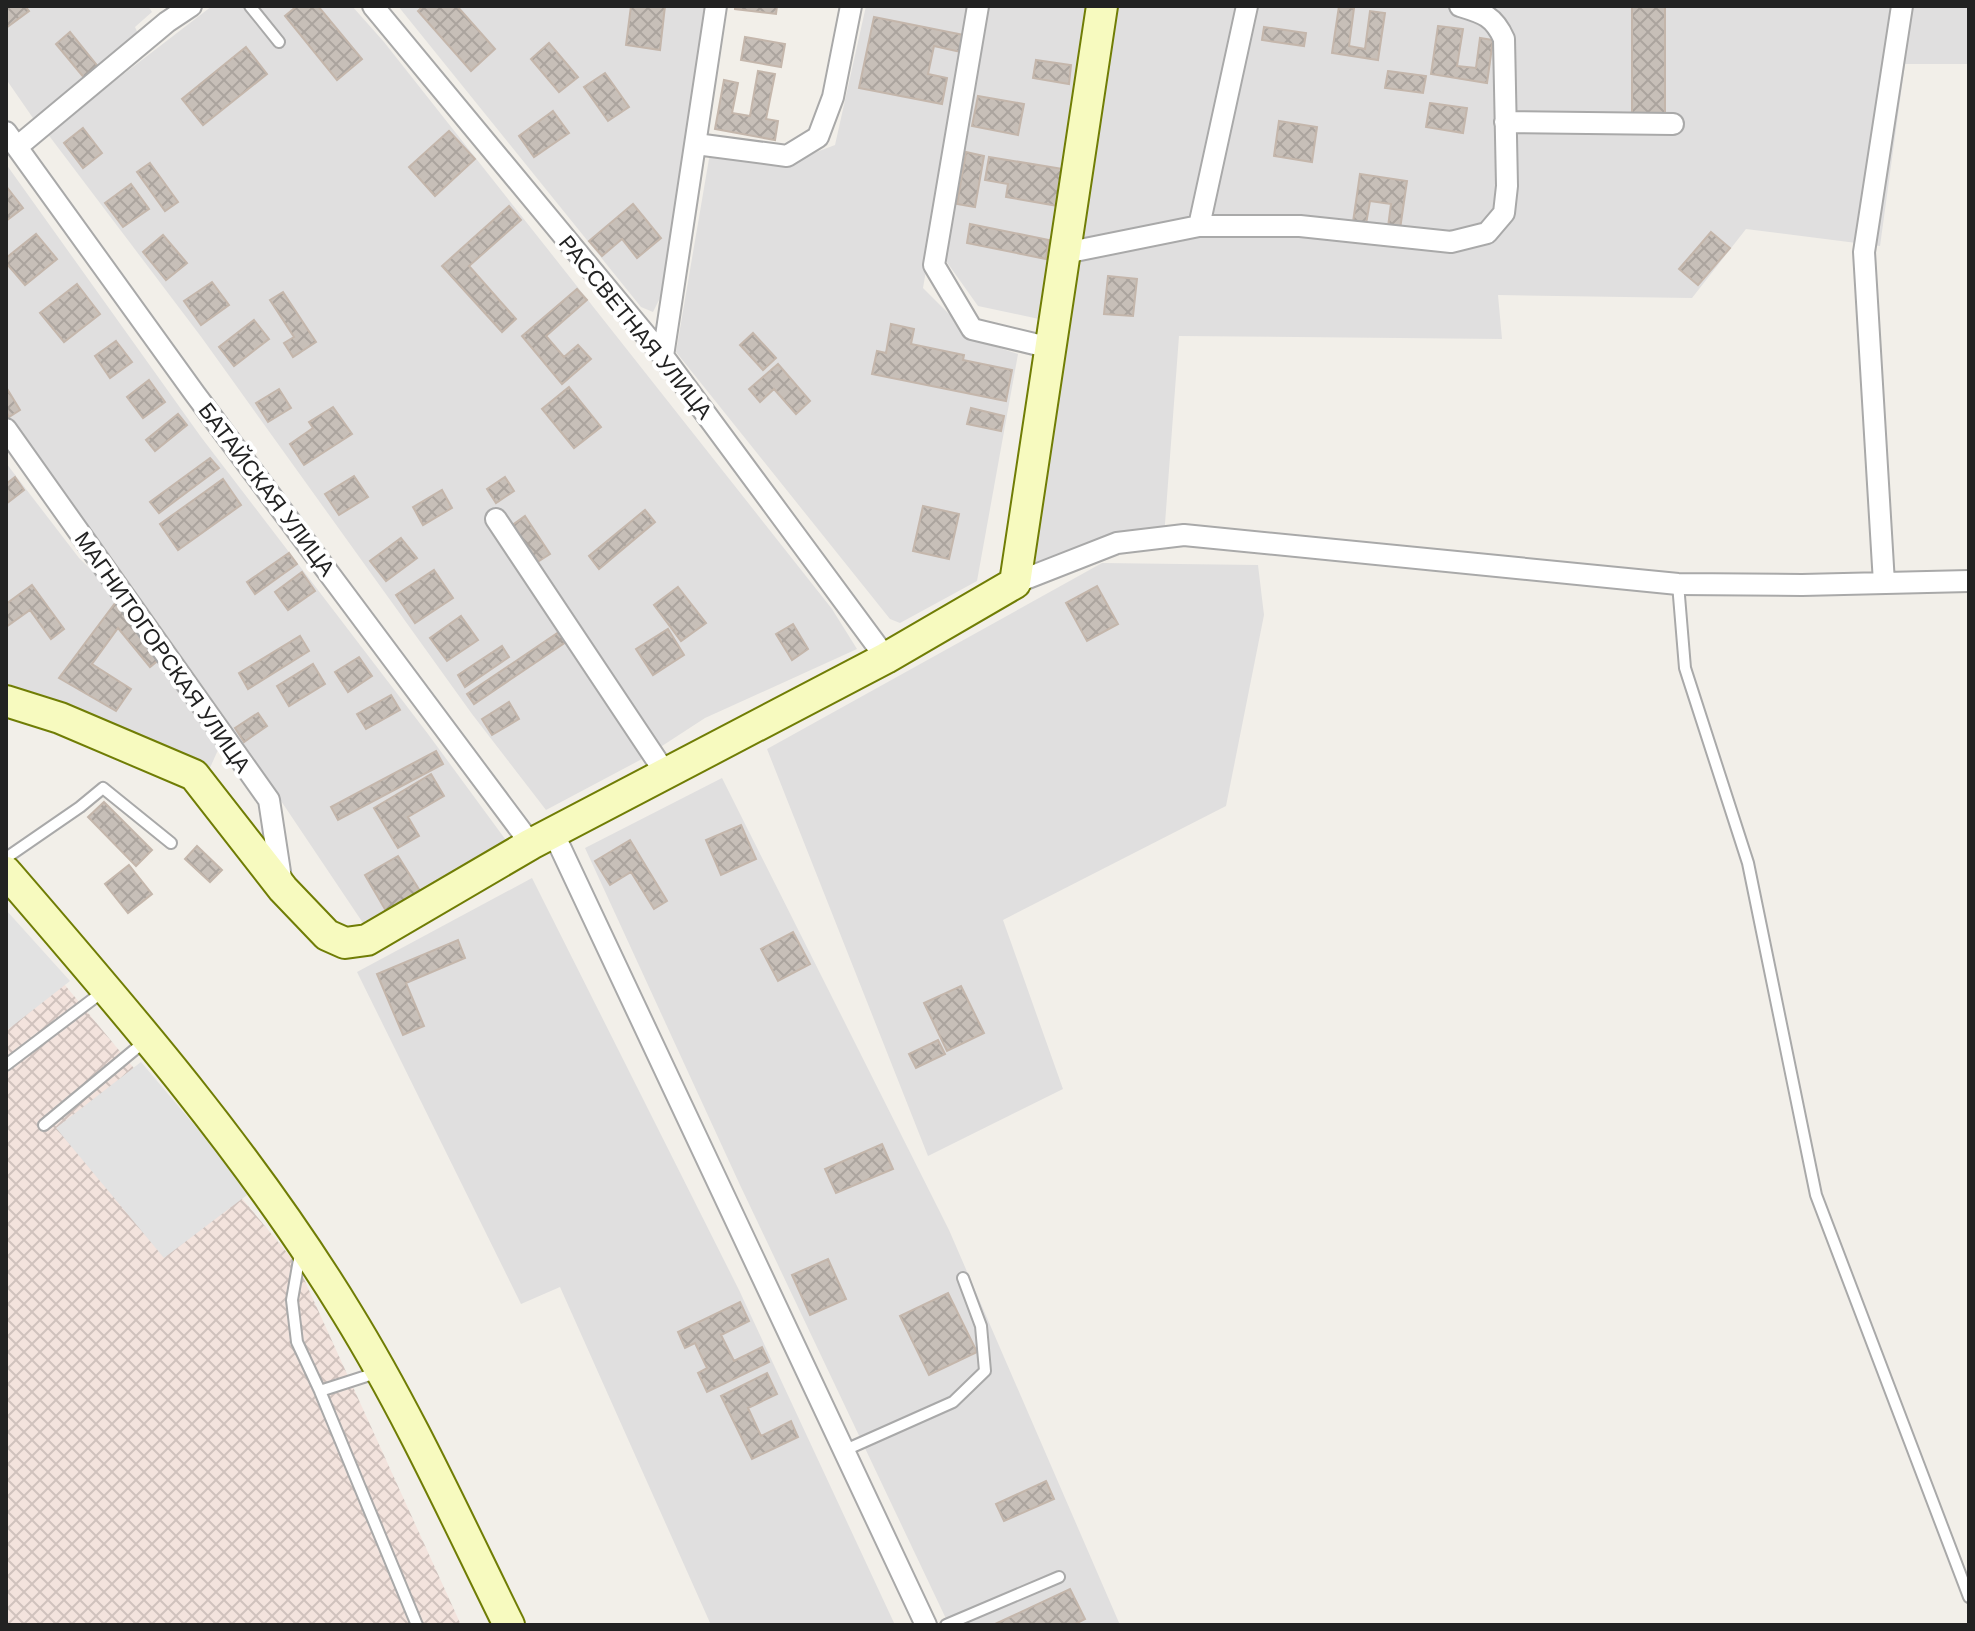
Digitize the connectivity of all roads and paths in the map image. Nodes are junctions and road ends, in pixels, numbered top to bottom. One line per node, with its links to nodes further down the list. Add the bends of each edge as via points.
1 (191, 6): 11 (street)
2 (250, 6): 12 (lane)
3 (373, 6): 20 (street, РАССВЕТНАЯ УЛИЦА)
4 (716, 6): 16 (street)
5 (851, 6): 16 (street, via 833,97 818,137 787,156)
6 (978, 6): 19 (street, via 934,265 972,329)
7 (1102, 6): 18 (street)
8 (1247, 6): 17 (street)
9 (1460, 6): 13 (street, via 1498,24 1504,39)
10 (1902, 6): 25 (street, via 1864,252)
11 (162, 14): 15 (street)
12 (279, 42)
13 (1505, 122): 14 (street); 17 (street, via 1504,213 1487,233 1451,242 1300,226)
14 (1673, 124)
15 (11, 139): 30 (street, БАТАЙСКАЯ УЛИЦА, via 195,394)
16 (696, 144): 20 (street)
17 (1199, 226): 18 (street)
18 (1065, 253): 19 (street)
19 (1051, 348): 24 (street)
20 (663, 356): 27 (street, РАССВЕТНАЯ УЛИЦА)
21 (6, 429): 34 (street, МАГНИТОГОРСКАЯ УЛИЦА, via 269,800)
22 (496, 519): 29 (street)
23 (1969, 581): 25 (street)
24 (1015, 583): 26 (street, via 1117,543 1184,535); 27 (street)
25 (1884, 583): 26 (street)
26 (1678, 584): 45 (lane, via 1685,668 1748,863 1816,1195)
27 (886, 658): 29 (street)
28 (6, 701): 34 (street, via 194,775)
29 (666, 774): 30 (street)
30 (542, 838): 34 (street, via 367,940 345,943 327,935); 43 (street, БАТАЙСКАЯ УЛИЦА)
31 (171, 843): 32 (lane, via 103,788)
32 (6, 858)
33 (6, 872): 35 (street)
34 (283, 889)
35 (107, 989): 36 (street); 37 (lane)
36 (148, 1039): 38 (lane); 39 (street)
37 (6, 1065)
38 (44, 1125)
39 (302, 1244): 41 (street); 42 (lane, via 292,1300 295,1328)
40 (963, 1278): 43 (lane, via 981,1326 985,1371 953,1402)
41 (381, 1371): 42 (lane); 47 (street)
42 (320, 1391): 46 (lane)
43 (843, 1451): 48 (street, БАТАЙСКАЯ УЛИЦА)
44 (1059, 1577): 49 (lane)
45 (1969, 1597)
46 (417, 1625)
47 (509, 1625)
48 (926, 1625)
49 (946, 1625)

